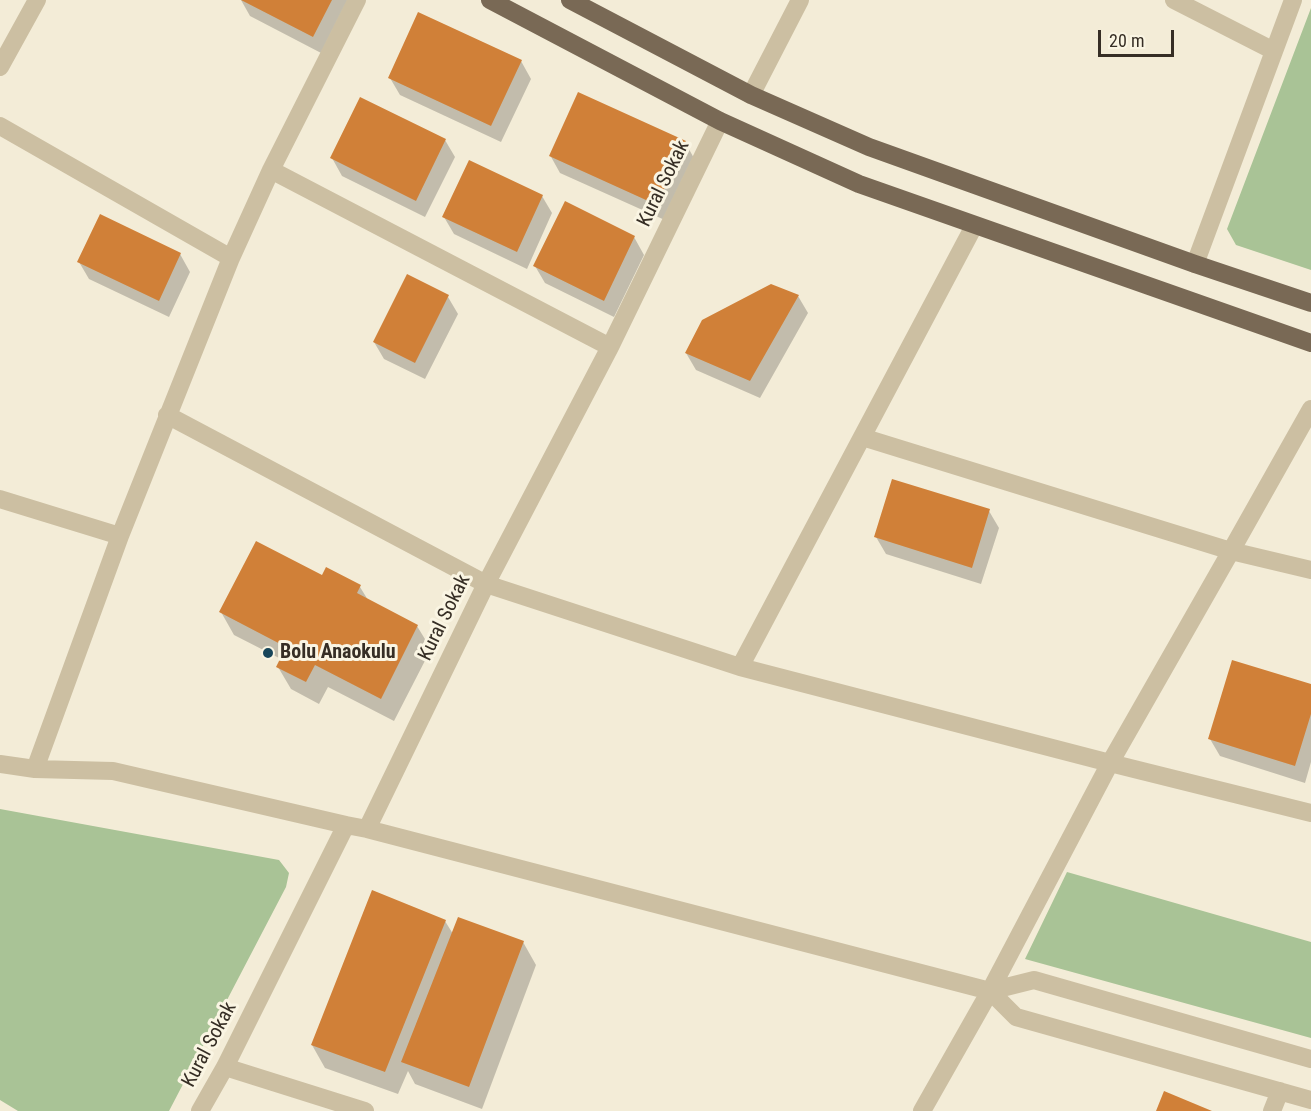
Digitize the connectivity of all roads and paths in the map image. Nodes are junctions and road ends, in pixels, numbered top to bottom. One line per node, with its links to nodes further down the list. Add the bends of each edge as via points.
1 (37, 0): 9 (street)
2 (357, 0): 13 (street)
3 (490, 0): 11 (main road)
4 (570, 0): 10 (main road)
5 (800, 0): 10 (street)
6 (1174, 0): 8 (street)
7 (1293, 0): 8 (street)
8 (1274, 51): 16 (street)
9 (0, 67)
10 (751, 95): 16 (main road, via 870,147)
11 (720, 121): 14 (main road, via 859,183); 19 (street, Kural Sokak)
12 (0, 126): 15 (street)
13 (271, 170): 15 (street); 19 (street)
14 (974, 226): 18 (main road); 22 (street)
15 (231, 258): 21 (street)
16 (1195, 264): 17 (main road)
17 (1311, 303)
18 (1311, 343)
19 (610, 347): 27 (street, Kural Sokak)
20 (1311, 409): 25 (street)
21 (167, 415): 24 (street); 27 (street)
22 (862, 437): 25 (street); 28 (street)
23 (0, 499): 24 (street)
24 (120, 536): 31 (street)
25 (1231, 551): 26 (street); 29 (street)
26 (1311, 570)
27 (486, 584): 28 (street); 34 (street, Kural Sokak)
28 (740, 667): 29 (street)
29 (1110, 763): 32 (street); 35 (street)
30 (0, 764): 31 (street)
31 (35, 770): 33 (street, via 113,771)
32 (1311, 813)
33 (346, 825): 34 (street); 37 (street, Kural Sokak)
34 (367, 829): 35 (street)
35 (990, 991): 36 (street, via 1034,980); 38 (street, via 1016,1017); 42 (street)
36 (1311, 1059)
37 (225, 1067): 40 (street, Kural Sokak); 41 (street)
38 (1280, 1091): 39 (street); 43 (street)
39 (1311, 1100)
40 (200, 1111)
41 (365, 1111)
42 (922, 1111)
43 (1272, 1111)

